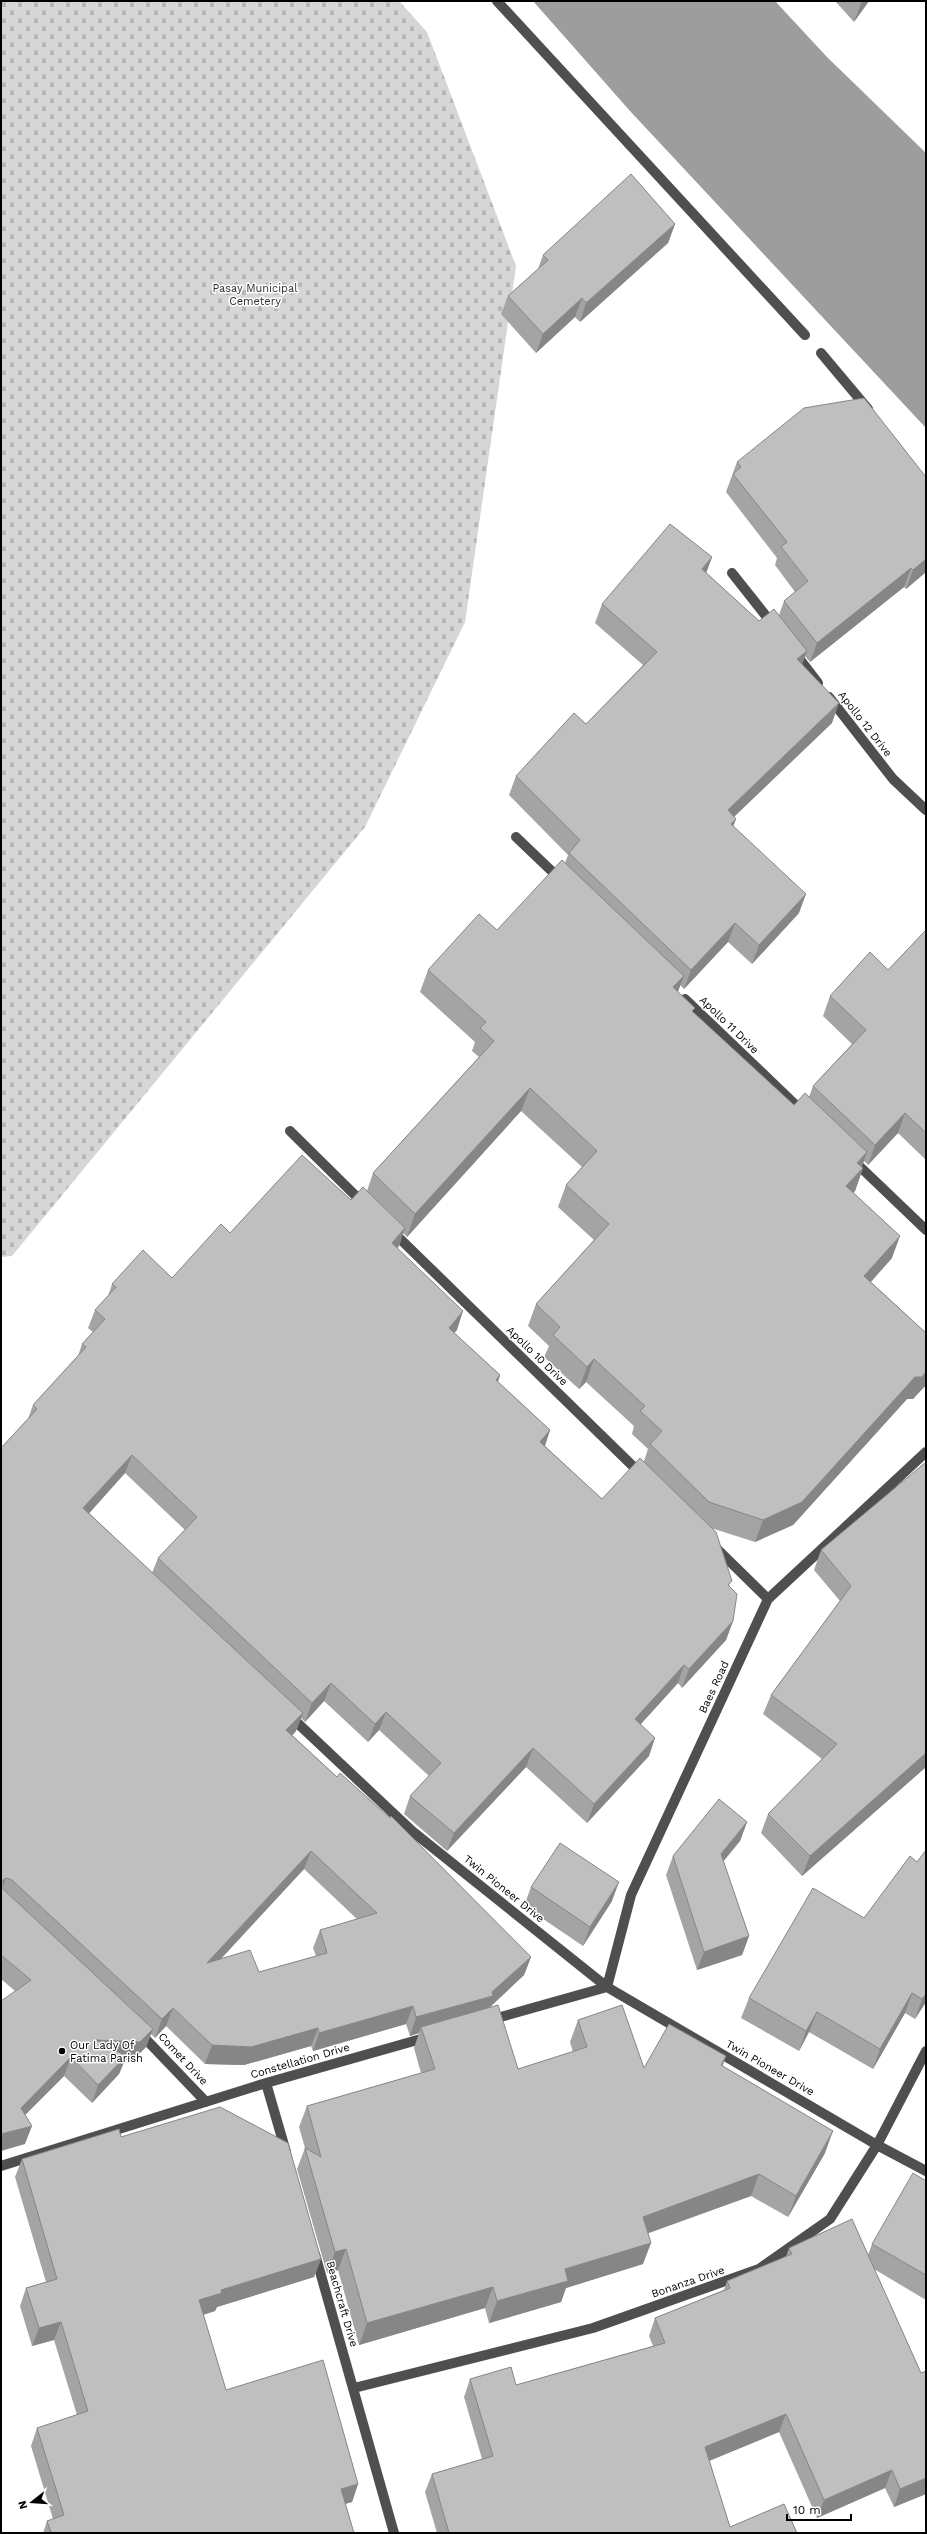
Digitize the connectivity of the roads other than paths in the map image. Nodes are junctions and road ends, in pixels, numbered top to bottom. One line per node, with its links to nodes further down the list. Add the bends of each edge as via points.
1 (497, 1): 2 (street)
2 (805, 335)
3 (821, 353): 4 (street)
4 (876, 418)
5 (732, 573): 6 (street)
6 (781, 635)
7 (790, 648): 8 (street, Apollo 12 Drive, via 893,779)
8 (926, 810)
9 (516, 837): 10 (street)
10 (567, 886)
11 (675, 990): 12 (street, Apollo 11 Drive)
12 (812, 1121)
13 (290, 1131): 15 (street)
14 (846, 1154): 17 (street)
15 (370, 1209)
16 (387, 1226): 19 (street, Apollo 10 Drive)
17 (926, 1230)
18 (926, 1452): 21 (street, Baes Road)
19 (648, 1482)
20 (705, 1537): 21 (street)
21 (768, 1599): 23 (street, Baes Road, via 631,1895)
22 (279, 1706): 23 (street, Twin Pioneer Drive, via 412,1830)
23 (607, 1987): 24 (street); 30 (street, Twin Pioneer Drive)
24 (478, 2023)
25 (132, 2025): 29 (street, Comet Drive)
26 (440, 2034): 28 (street, Constellation Drive)
27 (926, 2051): 30 (street, Bonanza Drive)
28 (266, 2083): 29 (street, Constellation Drive); 31 (street)
29 (206, 2102): 32 (street, Constellation Drive)
30 (877, 2145): 33 (street, Twin Pioneer Drive); 35 (street, Bonanza Drive, via 830,2218 759,2270 593,2328)
31 (288, 2159)
32 (1, 2166)
33 (926, 2171)
34 (312, 2243): 35 (street, Beachcraft Drive)
35 (354, 2388): 36 (street, Beachcraft Drive)
36 (394, 2533)

